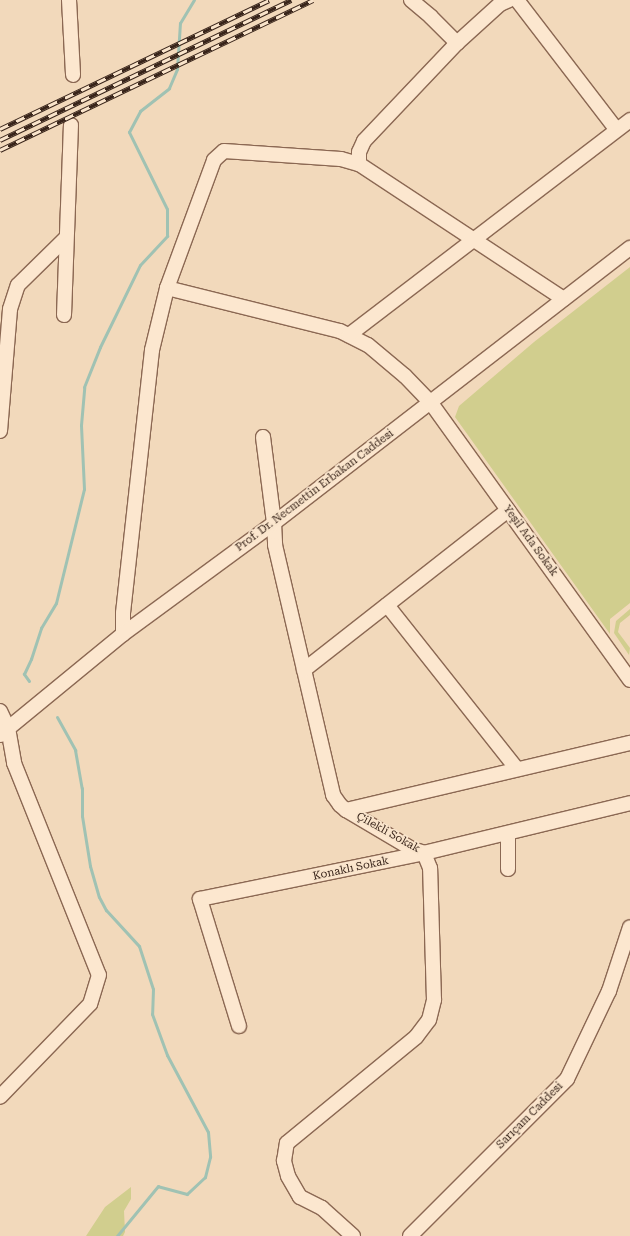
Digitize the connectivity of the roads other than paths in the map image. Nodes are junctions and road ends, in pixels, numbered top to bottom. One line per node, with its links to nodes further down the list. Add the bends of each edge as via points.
1 (69, 0): 6 (street)
2 (411, 0): 5 (street)
3 (509, 0): 5 (street, via 500,4)
4 (517, 0): 9 (street)
5 (457, 43): 10 (street, via 364,141 359,152)
6 (73, 75)
7 (630, 120): 9 (street)
8 (71, 124): 11 (street)
9 (616, 129): 12 (street)
10 (359, 164): 12 (street); 14 (street, via 341,159 224,151 214,160)
11 (65, 239): 16 (street); 19 (street, via 18,285 10,309)
12 (472, 239): 15 (street); 17 (street)
13 (630, 248): 15 (street, Prof. Dr. Necmettin Erbakan Caddesi)
14 (167, 288): 17 (street, Yeşil Ada Sokak); 24 (street, via 152,350 123,613)
15 (564, 300): 18 (street, Prof. Dr. Necmettin Erbakan Caddesi)
16 (64, 315)
17 (349, 335): 18 (street, Yeşil Ada Sokak, via 368,344)
18 (431, 403): 21 (street, Yeşil Ada Sokak); 22 (street, Prof. Dr. Necmettin Erbakan Caddesi)
19 (0, 431)
20 (263, 437): 22 (street, Çilekli Sokak)
21 (508, 510): 23 (street); 26 (street, Yeşil Ada Sokak)
22 (274, 523): 24 (street, Prof. Dr. Necmettin Erbakan Caddesi); 25 (street, Çilekli Sokak, via 275,545)
23 (386, 605): 25 (street); 30 (street)
24 (123, 634): 28 (street, Prof. Dr. Necmettin Erbakan Caddesi)
25 (304, 670): 32 (street, Çilekli Sokak, via 333,795)
26 (630, 680)
27 (0, 711): 28 (street)
28 (4, 732): 38 (street, via 99,975 90,1004)
29 (630, 743): 30 (street)
30 (517, 770): 32 (street)
31 (630, 803): 33 (street, Konaklı Sokak)
32 (346, 810): 34 (street, Çilekli Sokak, via 412,849)
33 (508, 834): 34 (street, Konaklı Sokak); 35 (street)
34 (424, 853): 37 (street, Konaklı Sokak, via 200,899); 39 (street, Çilekli Sokak, via 430,868 434,992 429,1020 416,1037 287,1143 284,1160 288,1176 300,1196 322,1208)
35 (508, 869)
36 (630, 927): 40 (street, Sarıçam Caddesi, via 608,991 567,1079)
37 (238, 1026)
38 (0, 1097)
39 (353, 1236)
40 (410, 1236)

